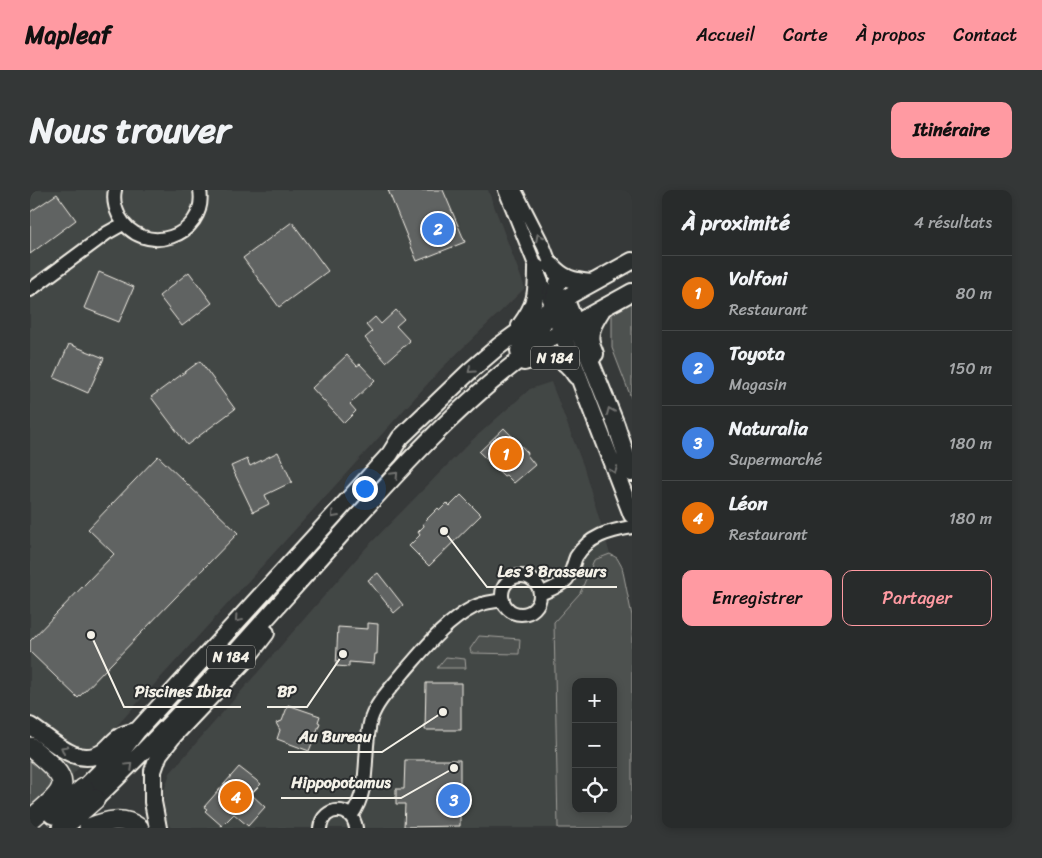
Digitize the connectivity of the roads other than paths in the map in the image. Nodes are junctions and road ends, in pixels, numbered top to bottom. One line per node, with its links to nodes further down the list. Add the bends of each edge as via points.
1 (114, 190): 5 (street, via 116,211)
2 (200, 190): 5 (street, via 199,208 193,221 183,232 171,238 145,238)
3 (505, 190): 7 (street)
4 (515, 190): 7 (street, one-way to 4)
5 (123, 224): 11 (street)
6 (632, 261): 10 (main road, N 184)
7 (544, 266): 9 (street); 10 (main road, via 567,279); 14 (street); 15 (main road, via 533,305)
8 (632, 270): 14 (main road)
9 (558, 282): 14 (main road)
10 (591, 283): 14 (main road, N 184)
11 (30, 290)
12 (632, 292): 13 (main road, N 184)
13 (603, 308): 14 (main road, N 184); 17 (main road, via 591,333 596,360)
14 (565, 314): 15 (main road, N 184); 16 (main road, N 184); 16 (main road, N 184, via 538,331 514,356); 17 (main road); 18 (main road)
15 (509, 339): 26 (main road, N 184, one-way to 26, via 471,370 400,438 390,454)
16 (510, 366): 18 (main road, N 184, via 541,357 557,358 567,364); 22 (main road, N 184, one-way to 16, via 430,439)
17 (594, 372): 19 (main road, one-way to 17)
18 (585, 391): 20 (main road, one-way to 20)
19 (632, 473)
20 (632, 515)
21 (632, 526): 23 (street, via 605,533 587,543 575,560 569,577)
22 (336, 541): 28 (main road, N 184, one-way to 22, via 135,761); 35 (main road, via 334,556 159,754 153,772 153,802)
23 (540, 594): 24 (street, via 533,610 522,613 510,610); 24 (street, via 536,582 518,576 507,582)
24 (504, 600): 29 (street, via 473,607 447,626 380,702 371,720 363,793)
25 (30, 726): 26 (main road, one-way to 25, via 121,736 103,752 87,757 76,756)
26 (138, 730): 28 (main road, N 184)
27 (30, 747): 30 (highway, via 59,773 62,783 58,795)
28 (89, 793): 31 (highway, N 184); 32 (highway, N 184)
29 (351, 816): 36 (street, via 341,810 330,812 321,821); 37 (street)
30 (30, 820)
31 (36, 828)
32 (62, 828)
33 (89, 828): 34 (highway, via 116,820)
34 (139, 828)
35 (158, 828)
36 (320, 828)
37 (356, 828)

